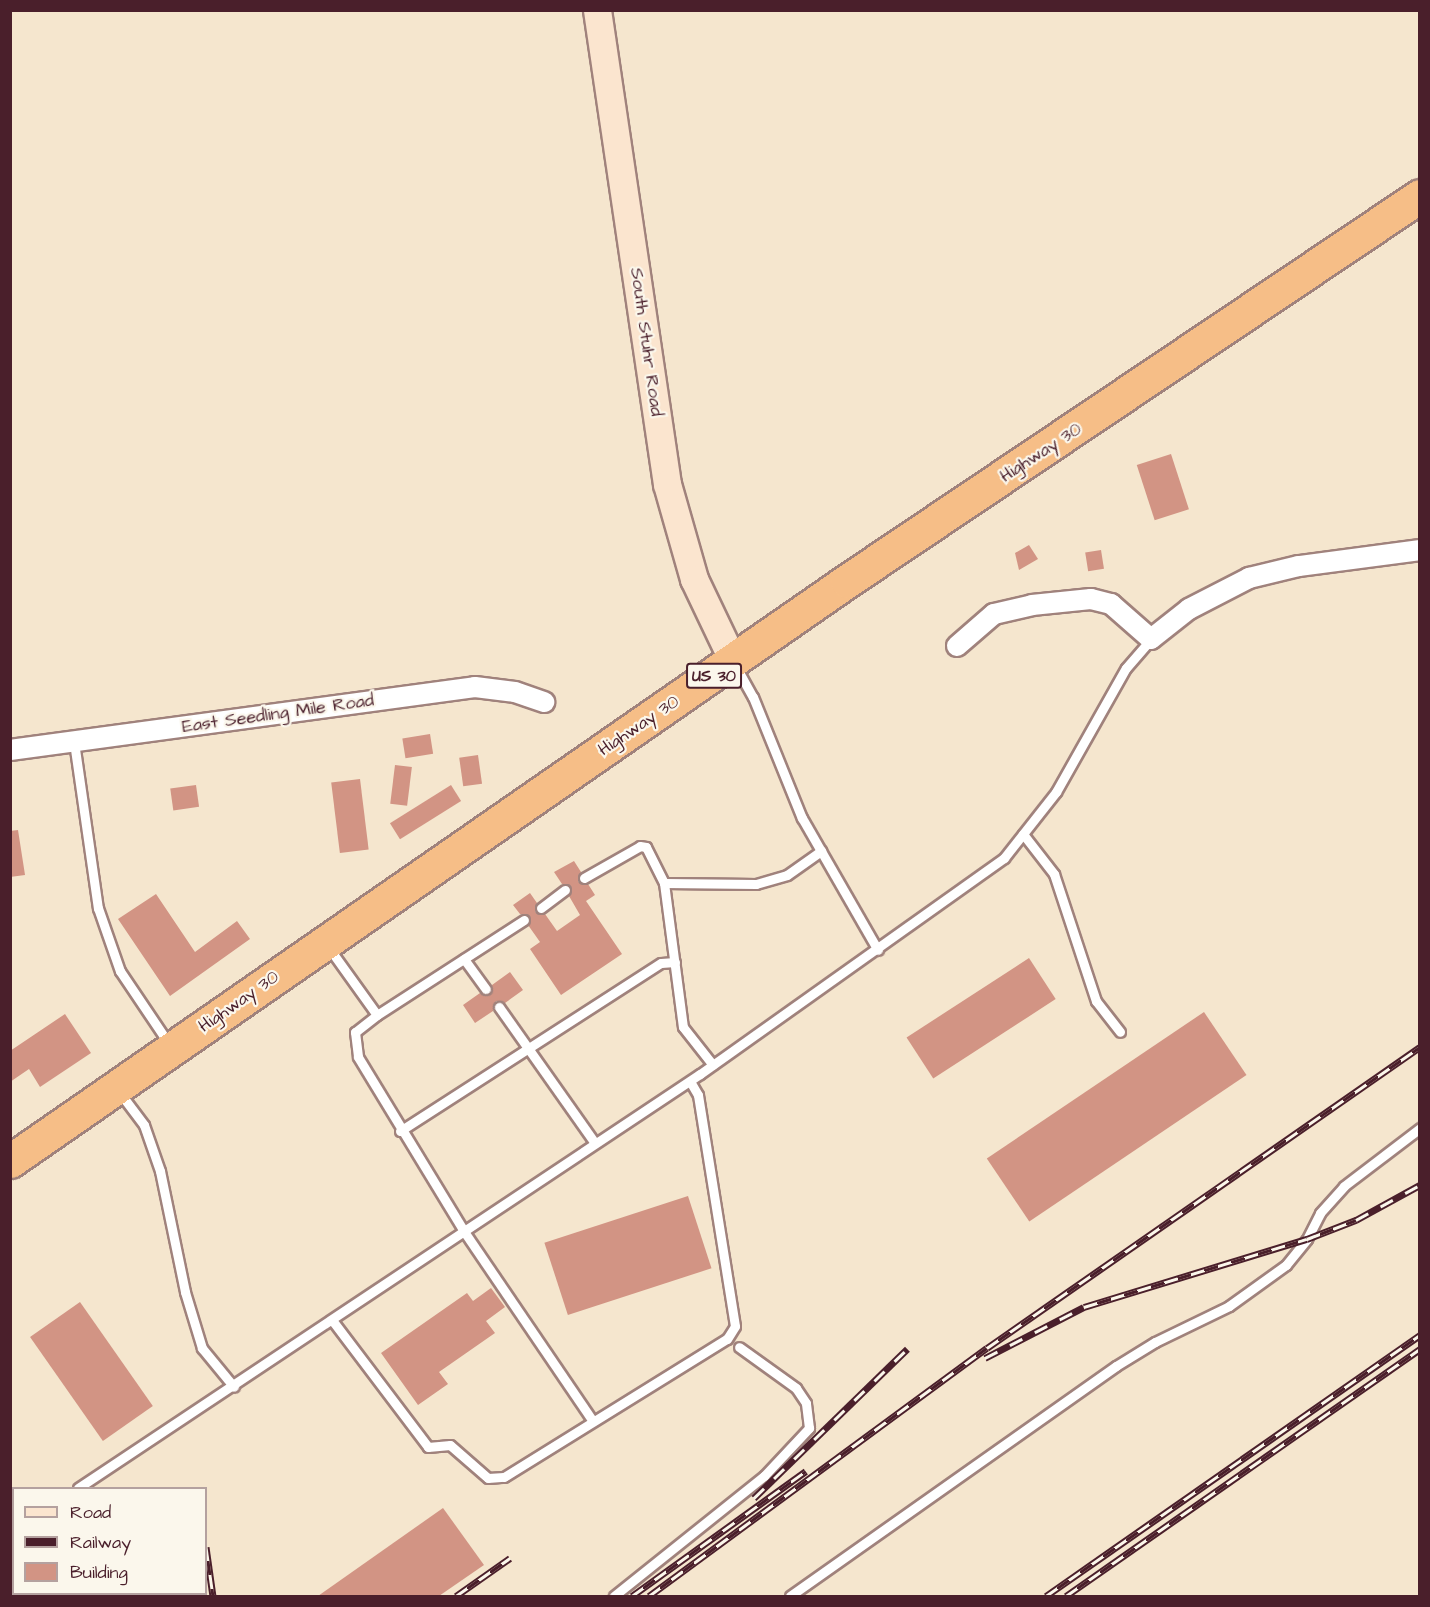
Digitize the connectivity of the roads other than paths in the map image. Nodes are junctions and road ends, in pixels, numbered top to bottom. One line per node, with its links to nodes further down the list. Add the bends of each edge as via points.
1 (597, 10): 6 (main road, South Stuhr Road, via 667,484 694,579)
2 (1419, 196): 6 (highway, Highway 30 / US 30, via 847,581)
3 (1419, 550): 4 (street, via 1299,566 1249,578 1189,609)
4 (1152, 639): 5 (street, via 1111,604 1091,599 1032,604 994,615); 10 (lane, via 1126,668 1056,792)
5 (957, 646)
6 (734, 663): 11 (lane, via 753,697 802,818); 17 (highway, Highway 30 / US 30)
7 (544, 702): 8 (street, East Seedling Mile Road, via 514,692 475,687)
8 (74, 742): 9 (street, East Seedling Mile Road); 26 (lane, via 99,908 120,971)
9 (10, 750)
10 (1023, 834): 18 (lane, via 1004,858); 24 (lane, via 1054,874 1096,1001)
11 (821, 851): 13 (lane, via 787,875 756,884); 18 (lane)
12 (584, 878): 13 (lane, via 632,848 646,847)
13 (664, 883): 20 (lane)
14 (565, 890): 15 (lane)
15 (541, 908)
16 (524, 920): 19 (lane)
17 (325, 942): 23 (lane); 26 (highway, Highway 30 / US 30)
18 (878, 950): 27 (lane)
19 (464, 959): 21 (lane); 23 (lane)
20 (675, 962): 25 (lane, via 661,963); 27 (lane, via 683,1026)
21 (486, 989)
22 (499, 1007): 25 (lane)
23 (377, 1015): 31 (lane, via 356,1032 358,1058)
24 (1120, 1032)
25 (527, 1047): 31 (lane); 32 (lane)
26 (172, 1048): 29 (highway, Highway 30 / US 30)
27 (713, 1065): 28 (lane)
28 (690, 1081): 32 (lane); 38 (lane, via 698,1095 735,1326 727,1339)
29 (116, 1087): 33 (highway, Highway 30 / US 30); 37 (lane, via 144,1125 160,1171 184,1292 202,1348)
30 (1419, 1128): 41 (lane, via 1344,1186 1320,1213 1307,1239 1286,1265 1229,1306 1116,1366)
31 (400, 1131): 34 (lane)
32 (595, 1143): 34 (lane)
33 (10, 1161)
34 (462, 1230): 35 (lane); 38 (lane)
35 (332, 1320): 37 (lane); 38 (lane, via 428,1447 450,1445 489,1478 504,1477)
36 (739, 1347): 40 (lane, via 796,1388 806,1403 809,1428 764,1476)
37 (234, 1387): 39 (lane)
38 (592, 1420)
39 (80, 1487)
40 (614, 1596)
41 (790, 1596)

